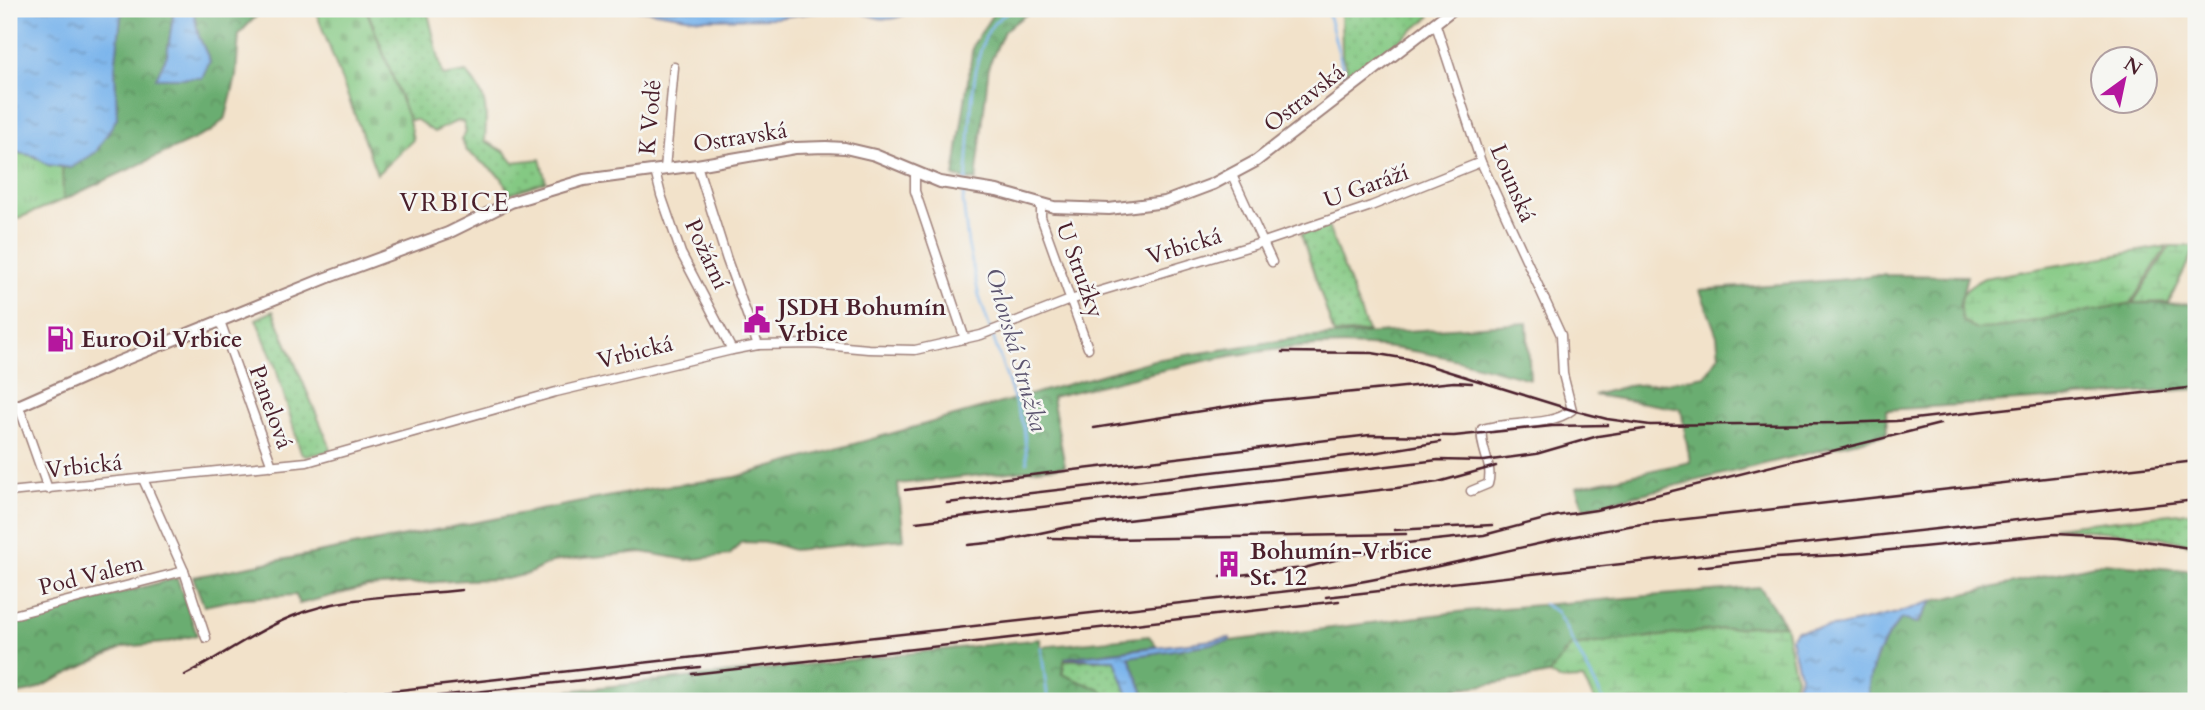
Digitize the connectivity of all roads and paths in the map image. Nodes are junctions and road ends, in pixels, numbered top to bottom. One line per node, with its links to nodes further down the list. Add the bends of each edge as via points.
1 (1453, 9): 2 (main road, Ostravská)
2 (1435, 22): 4 (street, Lounská); 8 (main road, Ostravská, via 1270,151)
3 (674, 67): 6 (street, K Vodě)
4 (1481, 162): 10 (street, U Garáží); 22 (street, Lounská, via 1560,335 1572,410 1562,418 1482,429 1490,475 1488,484)
5 (697, 165): 6 (main road, Ostravská); 7 (main road, Ostravská, via 826,147 876,155); 15 (street, Požární)
6 (660, 170): 13 (main road, Ostravská, via 584,180 531,195 426,242); 17 (street, Požární, via 661,195 681,253)
7 (915, 174): 9 (main road, Ostravská); 14 (street, via 915,191)
8 (1232, 175): 9 (main road, Ostravská, via 1148,206 1088,210); 10 (street)
9 (1041, 205): 12 (street, U Stružky, via 1041,218)
10 (1264, 242): 11 (street); 12 (street, Vrbická)
11 (1272, 262)
12 (1070, 299): 14 (street, Vrbická); 16 (street, U Stružky)
13 (220, 321): 18 (main road, Ostravská); 19 (street, Panelová)
14 (965, 339): 15 (street, Vrbická, via 915,349)
15 (758, 345): 17 (street, Vrbická)
16 (1088, 348)
17 (732, 350): 19 (street, Vrbická, via 580,385 307,462)
18 (14, 407): 21 (street)
19 (272, 466): 20 (street, Vrbická)
20 (143, 479): 21 (street, Vrbická); 24 (street)
21 (48, 489): 23 (street, Vrbická)
22 (1471, 491)
23 (9, 492)
24 (184, 571): 25 (street, Pod Valem); 26 (street)
25 (9, 616)
26 (205, 638)

